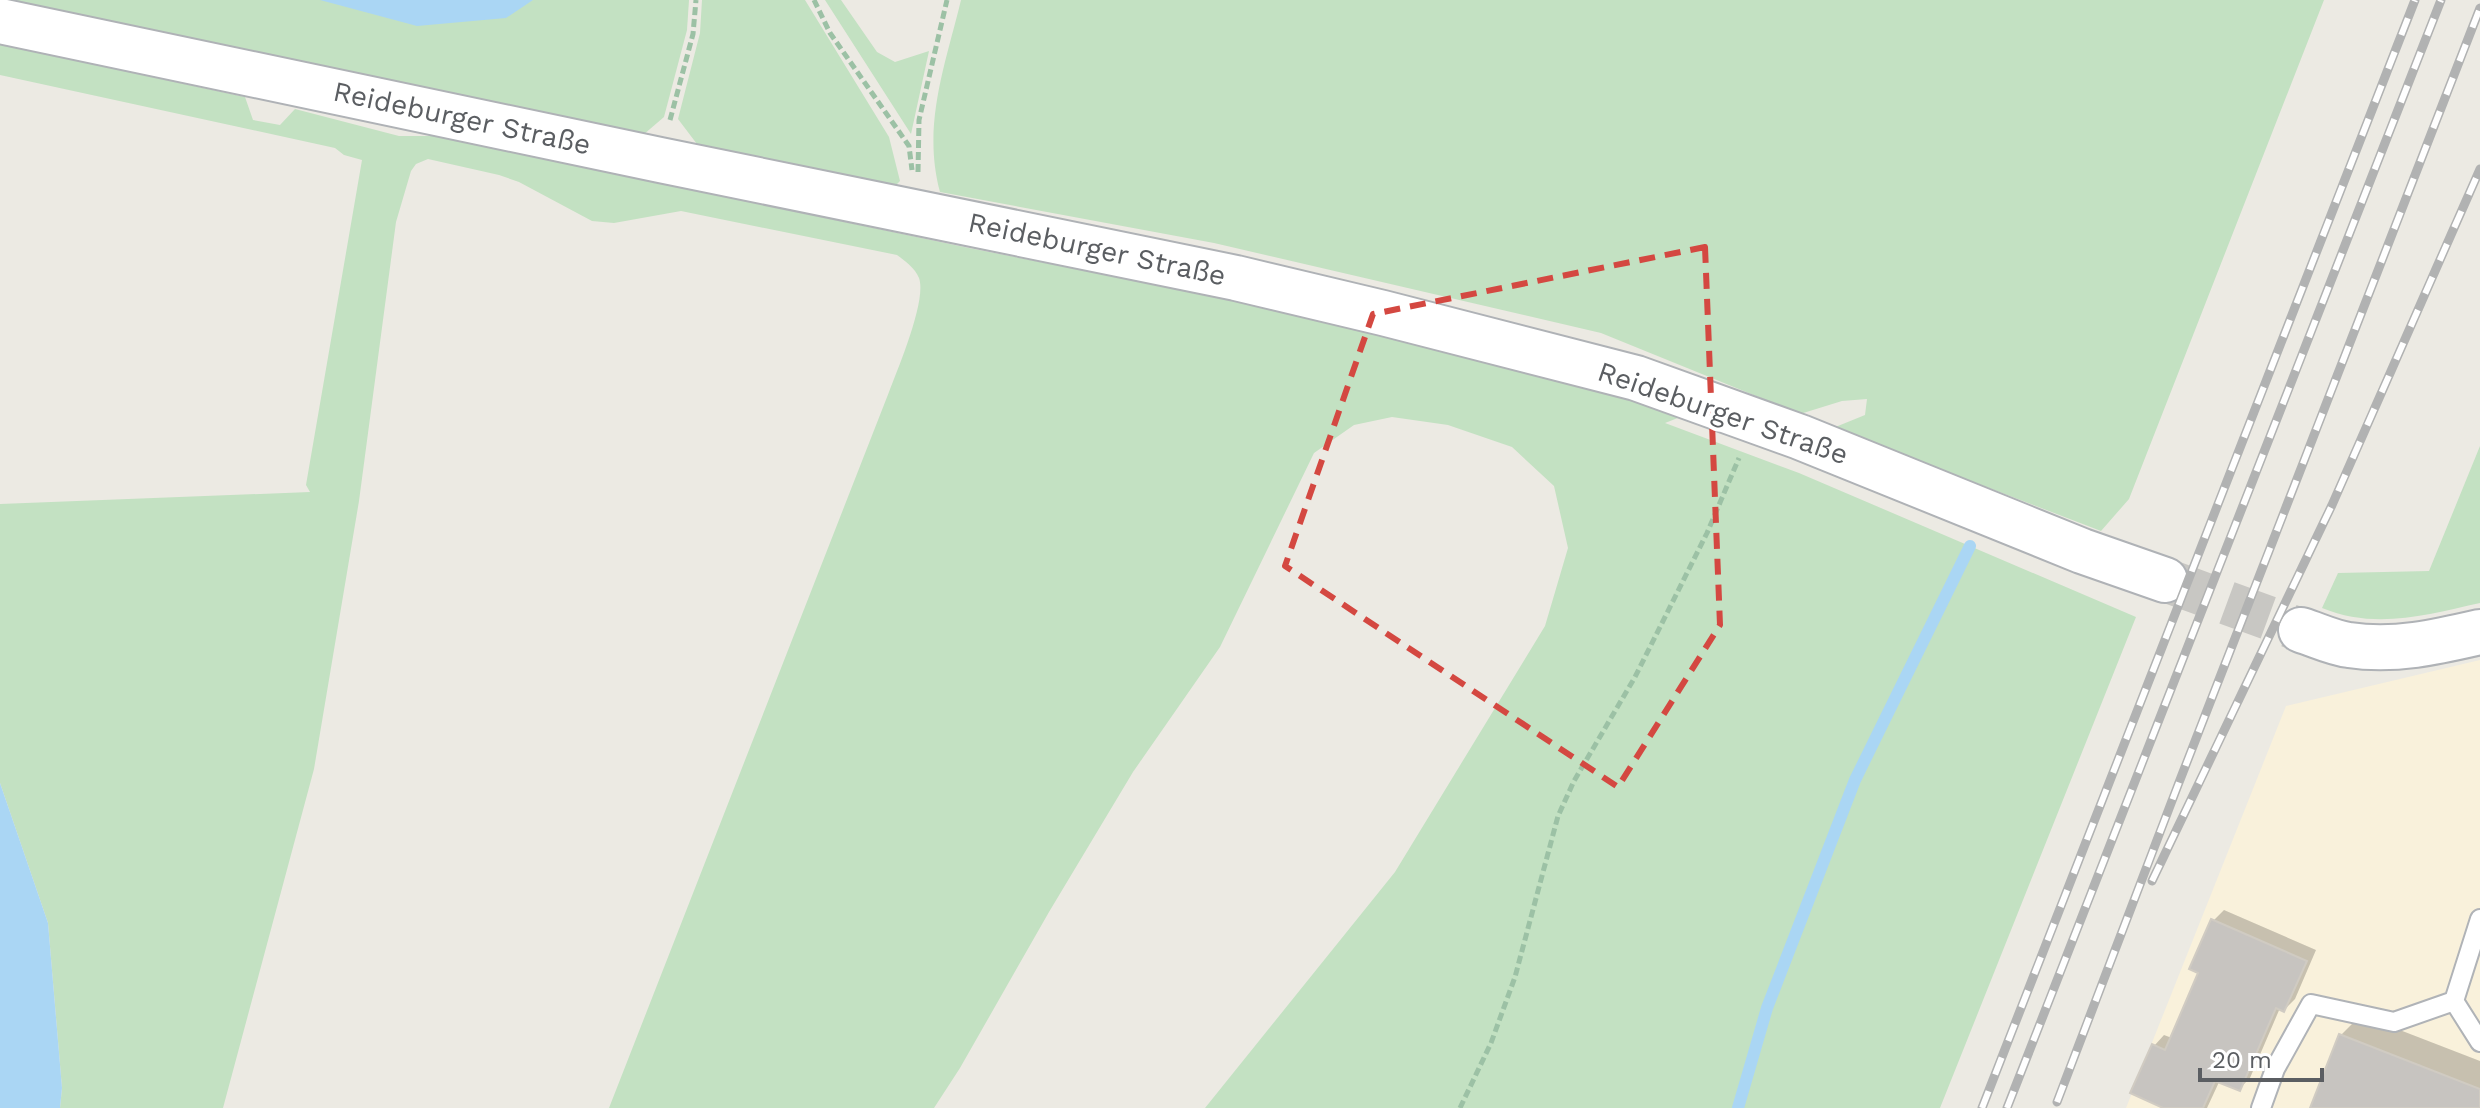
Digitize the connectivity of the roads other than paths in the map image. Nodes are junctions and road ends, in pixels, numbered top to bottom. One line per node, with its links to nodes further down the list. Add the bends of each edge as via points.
1 (0, 21): 2 (main road, Reideburger Straße, via 1236,278 1636,378)
2 (2165, 580)
3 (2301, 630): 4 (main road, via 2347,645 2390,648)
4 (2480, 632)
5 (2480, 919): 6 (lane)
6 (2454, 1001): 7 (lane); 8 (lane, via 2394,1022 2311,1004 2275,1069)
7 (2480, 1042)
8 (2261, 1108)

